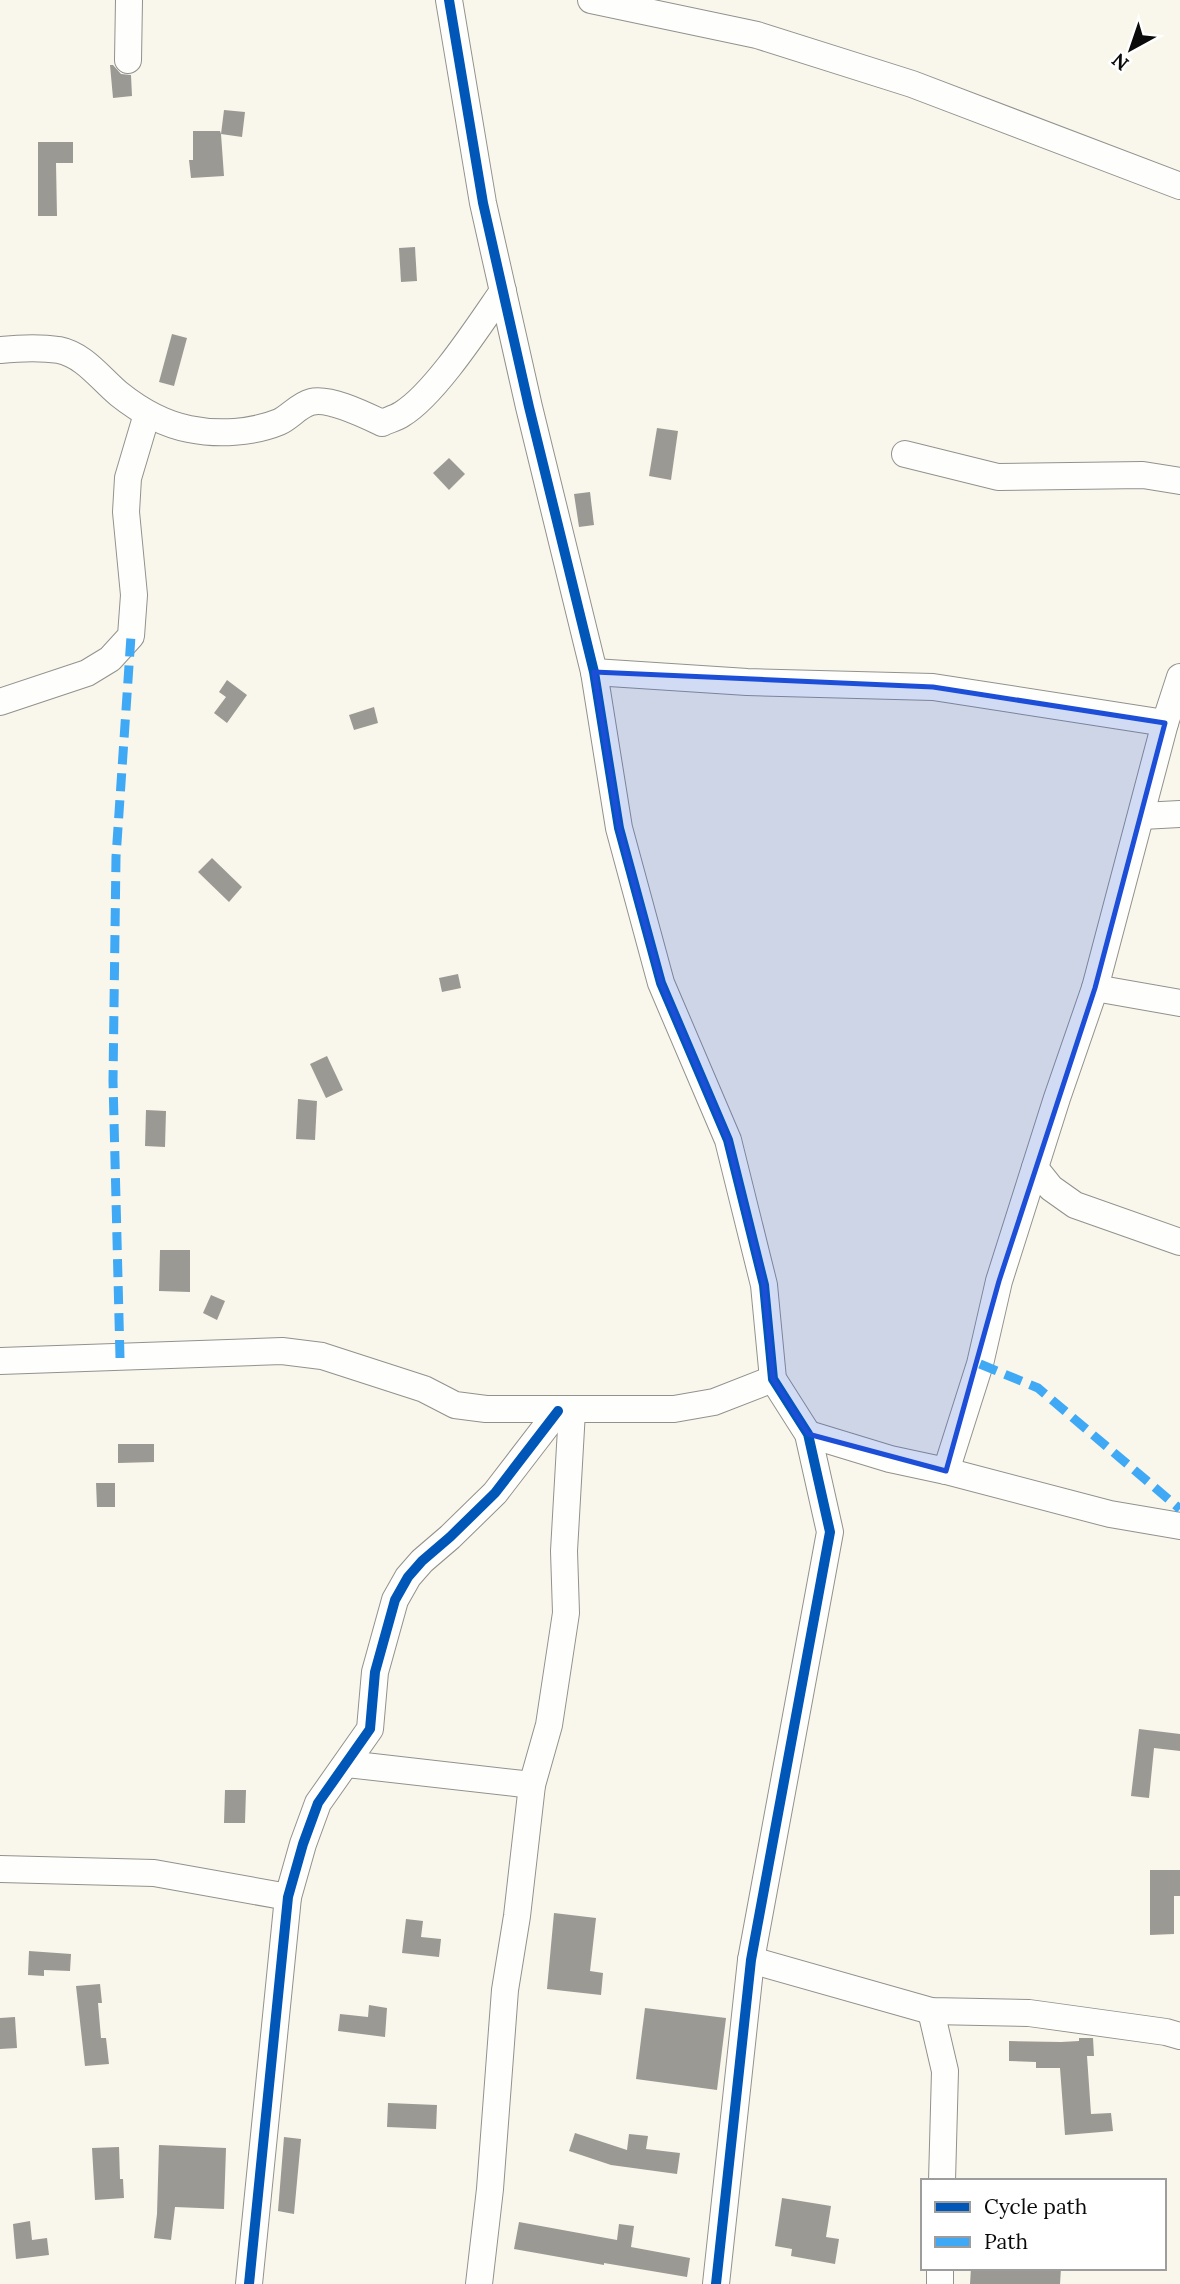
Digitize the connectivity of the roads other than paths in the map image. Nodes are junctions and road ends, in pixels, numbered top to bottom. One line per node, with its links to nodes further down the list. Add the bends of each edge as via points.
1 (128, 0): 4 (street)
2 (449, 0): 6 (street, via 483,203)
3 (591, 0): 5 (street, via 757,35 808,51 912,84)
4 (128, 60)
5 (1180, 186)
6 (503, 291): 8 (street, via 424,395 402,414 382,423 320,402 311,402 279,422 218,433 188,429); 11 (street)
7 (0, 349): 8 (street, via 61,351 89,365)
8 (147, 414): 13 (street, via 128,478 134,595 131,636 110,659 87,673)
9 (905, 454): 10 (street, via 998,477 1143,475)
10 (1180, 481)
11 (594, 672): 14 (street, via 933,687); 22 (street, via 619,828 661,983 728,1140 764,1285)
12 (1180, 677): 14 (street)
13 (0, 702)
14 (1165, 723): 16 (street)
15 (1180, 814): 16 (street)
16 (1142, 816): 17 (street)
17 (1095, 988): 18 (street); 19 (street)
18 (1180, 1003)
19 (1035, 1168): 20 (street, via 1051,1188 1075,1205); 25 (street)
20 (1180, 1242)
21 (0, 1361): 23 (street, via 282,1352 322,1356 424,1389 455,1405)
22 (773, 1379): 23 (street, via 714,1402 674,1409); 24 (street)
23 (565, 1411): 27 (street, via 495,1493 408,1577 395,1600 375,1672 370,1728); 28 (street, via 566,1613 549,1725)
24 (808, 1434): 25 (street); 31 (street, via 830,1532)
25 (946, 1471): 26 (street, via 1110,1514)
26 (1180, 1526)
27 (346, 1764): 28 (street); 30 (street, via 318,1802)
28 (532, 1785): 36 (street, via 505,1990)
29 (0, 1869): 30 (street, via 154,1873)
30 (288, 1897): 35 (street)
31 (751, 1960): 32 (street); 37 (street)
32 (931, 2011): 33 (street, via 1029,2013); 34 (street, via 944,2071)
33 (1180, 2036)
34 (942, 2179)
35 (249, 2284)
36 (479, 2284)
37 (716, 2284)

